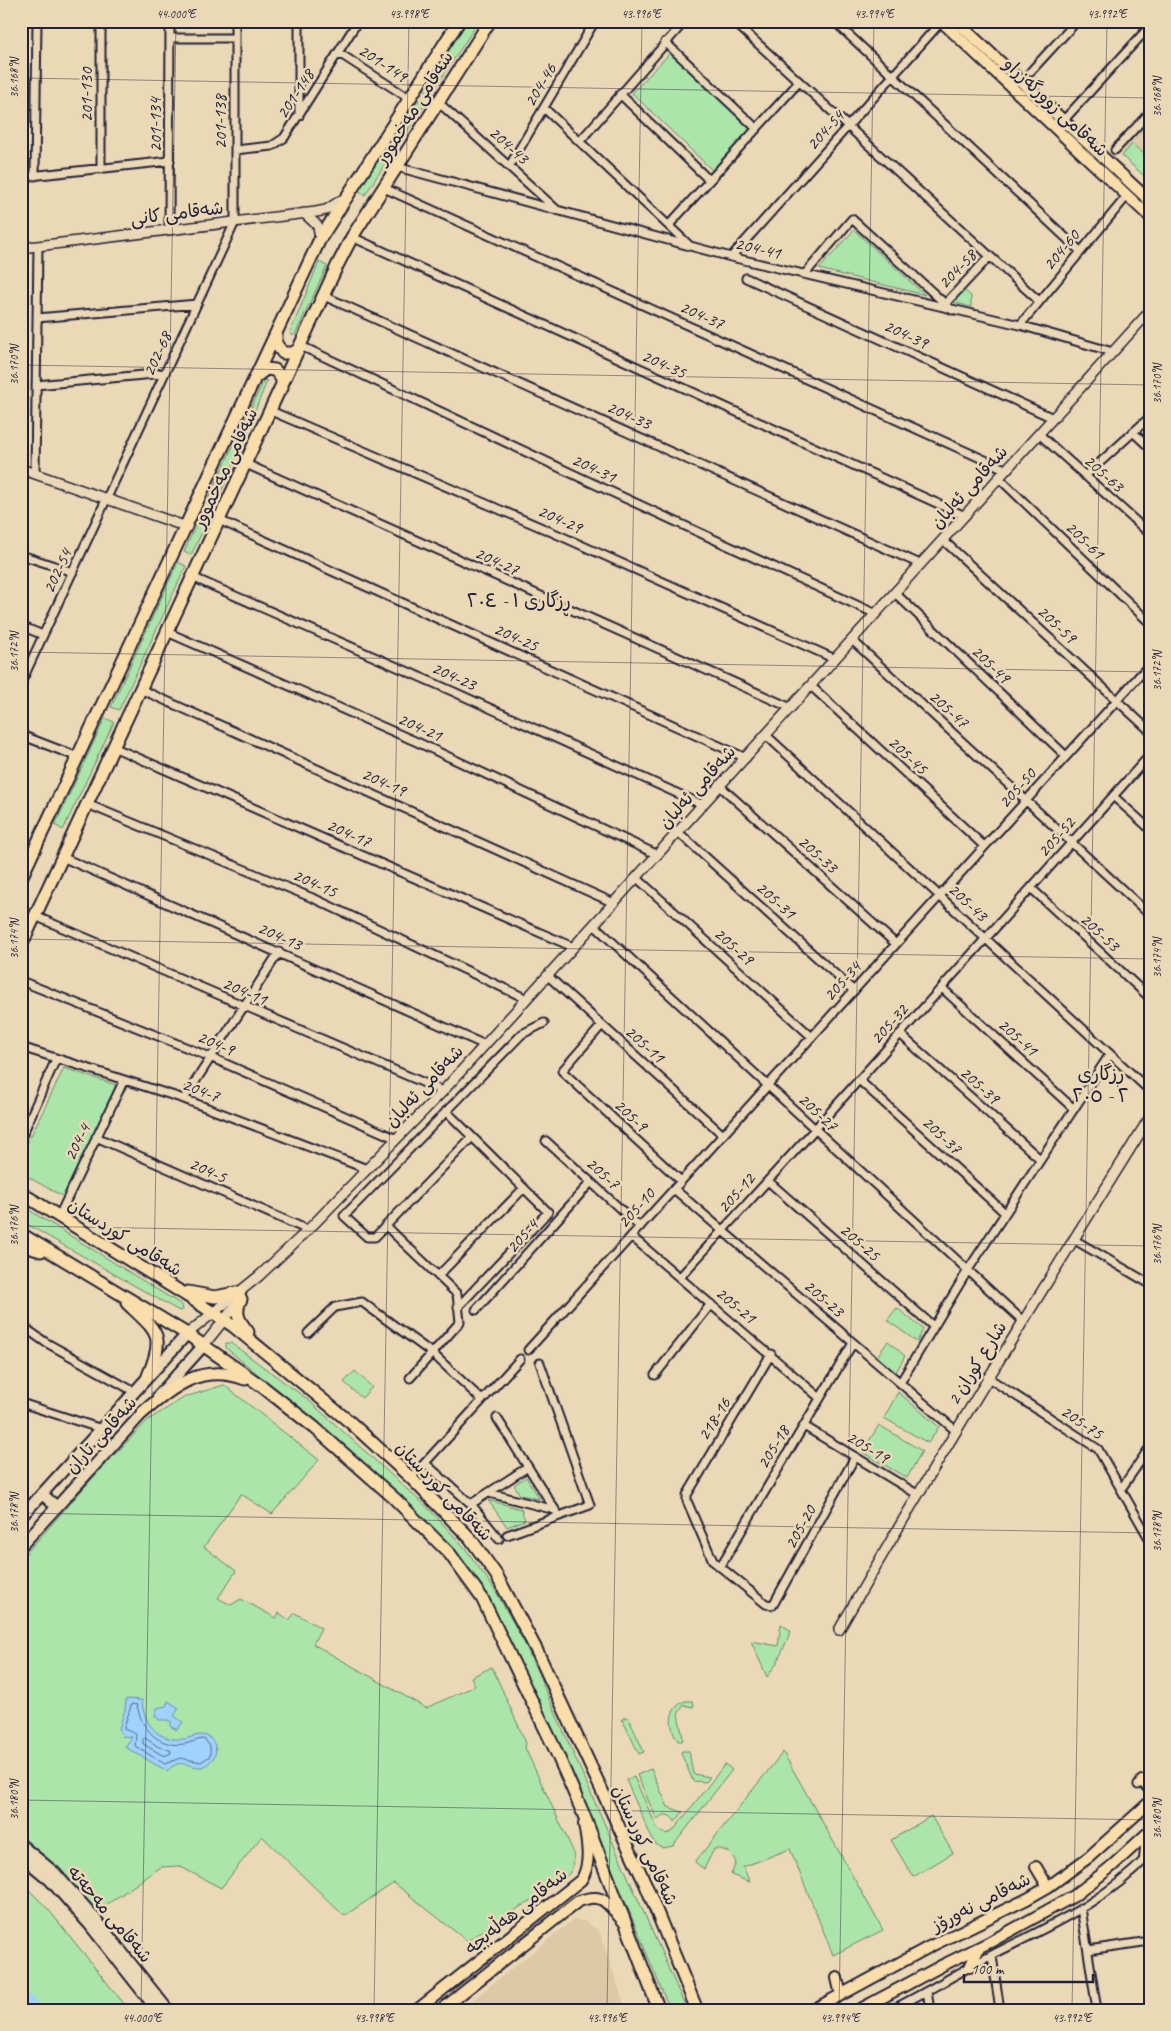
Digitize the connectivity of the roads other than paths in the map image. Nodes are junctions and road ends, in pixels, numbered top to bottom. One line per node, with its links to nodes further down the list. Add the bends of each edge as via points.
1 (37, 21): 41 (street)
2 (101, 21): 40 (street, 201-130)
3 (170, 21): 17 (street, 201-134)
4 (235, 21): 18 (street, 201-138)
5 (299, 21): 30 (street)
6 (358, 21): 20 (street, 201-148)
7 (459, 21): 26 (highway, شەقامی مەخموور)
8 (490, 21): 27 (highway, شەقامی مەخموور)
9 (596, 21): 28 (street, 204-46)
10 (684, 21): 19 (street)
11 (733, 21): 24 (street)
12 (834, 21): 23 (street)
13 (956, 21): 22 (main road, شەقامی زوورگەزراو)
14 (1077, 21): 21 (street)
15 (941, 22): 22 (main road, شەقامی زوورگەزراو); 23 (street, 204-54)
16 (1150, 26): 31 (street)
17 (170, 38): 18 (street); 37 (street, 201-134)
18 (235, 38): 35 (street, 201-138)
19 (665, 42): 25 (street); 32 (street)
20 (339, 53): 26 (street, 201-149); 30 (street, 201-148)
21 (1031, 71)
22 (1006, 75): 31 (main road, شەقامی زوورگەزراو); 45 (main road, شەقامی زوورگەزراو)
23 (894, 76): 33 (street, 204-54); 59 (street)
24 (798, 82): 32 (street); 33 (street)
25 (620, 94): 34 (street); 43 (street)
26 (410, 99): 46 (highway, شەقامی مەخموور)
27 (438, 102): 38 (street, 204-43); 39 (highway, شەقامی مەخموور)
28 (544, 108): 34 (street); 38 (street, 204-46)
29 (1150, 112): 36 (street)
30 (299, 116): 35 (street, 201-148, via 277,144)
31 (1062, 122): 47 (main road, شەقامی زوورگەزراو)
32 (756, 128): 43 (street)
33 (848, 128): 60 (street); 61 (street, 204-54)
34 (580, 141): 52 (street)
35 (235, 150): 51 (street, 201-138)
36 (1115, 150)
37 (170, 161): 40 (street); 53 (street, 201-134)
38 (510, 165): 48 (street, 204-43)
39 (397, 167): 44 (highway, شەقامی مەخموور); 48 (street, 204-41)
40 (101, 168): 41 (street)
41 (35, 176): 42 (street)
42 (21, 177)
43 (710, 180): 52 (street)
44 (384, 188): 54 (highway, شەقامی مەخموور); 87 (street, 204-37)
45 (1127, 196): 50 (main road, شەقامی زوورگەزراو); 59 (street, 204-60)
46 (345, 198): 49 (street, شەقامی کانی, via 326,210); 55 (highway, شەقامی مەخموور)
47 (1150, 201)
48 (558, 210): 57 (street, 204-41)
49 (304, 213): 51 (street, شەقامی کانی); 55 (street, via 314,221)
50 (1150, 217)
51 (235, 222): 53 (street, شەقامی کانی); 66 (street, 202-68)
52 (669, 225): 57 (street)
53 (169, 229): 56 (street, شەقامی کانی)
54 (352, 238): 64 (highway, شەقامی مەخموور); 92 (street, 204-35)
55 (320, 239): 72 (highway, شەقامی مەخموور)
56 (38, 246): 58 (street, شەقامی کانی); 70 (street)
57 (691, 246): 61 (street, 204-41)
58 (21, 248)
59 (1080, 251): 65 (street, 204-60)
60 (990, 256): 65 (street); 67 (street, 204-58)
61 (731, 257): 62 (street, 204-41)
62 (805, 274): 67 (street, via 852,219); 68 (street, 204-41)
63 (746, 278): 81 (street, 204-39)
64 (324, 296): 73 (highway, شەقامی مەخموور); 98 (street, 204-33)
65 (1039, 300): 71 (street, 204-60)
66 (197, 304): 70 (street); 75 (street, 202-68)
67 (945, 304): 68 (street)
68 (952, 310): 71 (street, 204-41)
69 (1150, 311): 74 (street, شەقامی ئەلبان)
70 (37, 318): 77 (street)
71 (1020, 325): 74 (street, 204-41)
72 (276, 335): 73 (highway, via 276,344 283,353 292,353); 76 (highway, شەقامی مەخموور)
73 (301, 346): 78 (highway, شەقامی مەخموور); 102 (street, 204-31)
74 (1113, 352): 81 (street, شەقامی ئەلبان)
75 (165, 373): 77 (street); 91 (street, 202-68)
76 (257, 376): 78 (highway, via 266,369 275,370 282,379); 94 (highway, شەقامی مەخموور)
77 (36, 385): 88 (street)
78 (281, 390): 79 (highway, شەقامی مەخموور)
79 (271, 411): 85 (highway, شەقامی مەخموور); 108 (street, 204-29, via 554,533)
80 (1150, 417): 82 (street)
81 (1053, 418): 83 (street, شەقامی ئەلبان)
82 (1133, 432): 84 (street); 89 (street)
83 (1039, 434): 87 (street, شەقامی ئەلبان); 89 (street, 205-63)
84 (1150, 448)
85 (246, 464): 93 (highway, شەقامی مەخموور); 114 (street, 204-27)
86 (21, 469): 88 (street)
87 (1006, 470): 90 (street, شەقامی ئەلبان)
88 (36, 474): 91 (street)
89 (1085, 476): 95 (street, 205-63)
90 (999, 478): 92 (street, شەقامی ئەلبان); 103 (street, 205-61)
91 (107, 499): 94 (street); 99 (street, 202-54)
92 (964, 516): 96 (street, شەقامی ئەلبان)
93 (219, 520): 100 (highway, شەقامی مەخموور); 122 (street, 204-25)
94 (187, 527): 121 (highway, شەقامی مەخموور)
95 (1150, 534)
96 (943, 540): 98 (street, شەقامی ئەلبان); 113 (street, 205-59)
97 (21, 555): 99 (street)
98 (920, 564): 101 (street, شەقامی ئەلبان)
99 (73, 572): 106 (street, 202-54)
100 (192, 578): 105 (highway, شەقامی مەخموور); 127 (street, 204-23)
101 (895, 593): 102 (street, شەقامی ئەلبان); 120 (street, 205-49)
102 (876, 614): 107 (street, شەقامی ئەلبان)
103 (1150, 623)
104 (21, 626): 106 (street)
105 (166, 632): 112 (highway, شەقامی مەخموور); 132 (street, 204-21, via 417,742)
106 (44, 635): 110 (street, 202-54)
107 (852, 640): 108 (street, شەقامی ئەلبان); 125 (street, 205-47)
108 (835, 660): 111 (street, شەقامی ئەلبان)
109 (1150, 664): 113 (street, 205-50)
110 (21, 683)
111 (811, 686): 114 (street, شەقامی ئەلبان); 131 (street, 205-45)
112 (140, 689): 118 (highway, شەقامی مەخموور); 138 (street, 204-19)
113 (1117, 700): 115 (street, 205-59); 120 (street, 205-50)
114 (791, 708): 117 (street, شەقامی ئەلبان)
115 (1150, 730)
116 (21, 735): 121 (street)
117 (766, 736): 122 (street, شەقامی ئەلبان); 137 (street, 205-43)
118 (113, 747): 126 (highway, شەقامی مەخموور); 145 (street, 204-17)
119 (1150, 755): 124 (street, 205-52)
120 (1066, 756): 125 (street, 205-50)
121 (78, 757): 134 (highway, شەقامی مەخموور)
122 (746, 758): 123 (street, شەقامی ئەلبان)
123 (720, 786): 127 (street, شەقامی ئەلبان); 144 (street, 205-33)
124 (1113, 796): 128 (street); 130 (street, 205-52)
125 (1026, 800): 130 (street, 205-47); 131 (street, 205-50)
126 (87, 804): 133 (highway, شەقامی مەخموور); 152 (street, 204-15, via 315,899)
127 (703, 805): 129 (street, شەقامی ئەلبان)
128 (1150, 830)
129 (678, 832): 132 (street, شەقامی ئەلبان); 150 (street, 205-31)
130 (1071, 844): 136 (street, 205-52); 139 (street, 205-47)
131 (984, 846): 137 (street, 205-50)
132 (658, 855): 135 (street, شەقامی ئەلبان)
133 (62, 857): 140 (highway, شەقامی مەخموور); 146 (street, 204-13)
134 (21, 878)
135 (637, 878): 138 (street, شەقامی ئەلبان); 157 (street, 205-29)
136 (1031, 888): 142 (street, 205-52); 151 (street, 205-53)
137 (939, 896): 142 (street, 205-43); 144 (street, 205-34)
138 (614, 903): 141 (street, شەقامی ئەلبان)
139 (1150, 915)
140 (35, 916): 143 (highway, شەقامی مەخموور); 153 (street, 204-11)
141 (594, 925): 145 (street, شەقامی ئەلبان); 165 (street, 205-27)
142 (986, 939): 149 (street, 205-32); 160 (street, 205-43)
143 (22, 944)
144 (896, 944): 150 (street, 205-34)
145 (573, 947): 147 (street, شەقامی ئەلبان)
146 (279, 952): 153 (street); 158 (street, 204-13)
147 (548, 976): 152 (street, شەقامی ئەلبان); 155 (street, 205-11)
148 (21, 981): 161 (street, 204-9)
149 (942, 988): 156 (street, 205-32); 169 (street, 205-41)
150 (854, 990): 157 (street, 205-34)
151 (1150, 998)
152 (527, 999): 158 (street, شەقامی ئەلبان)
153 (244, 1007): 161 (street); 166 (street, 204-11)
154 (544, 1023): 170 (street, via 522,1034)
155 (602, 1025): 173 (street, 205-11); 181 (street, 205-9, via 562,1071)
156 (900, 1034): 164 (street, 205-32); 179 (street, 205-39)
157 (812, 1037): 165 (street, 205-34)
158 (485, 1045): 166 (street, شەقامی ئەلبان)
159 (21, 1047): 162 (street, 204-7)
160 (1110, 1054): 167 (street, 205-43); 169 (street)
161 (210, 1057): 168 (street); 177 (street, 204-9)
162 (56, 1059): 163 (street, 204-7); 176 (street)
163 (124, 1080): 168 (street, 204-7); 174 (street, 204-4)
164 (859, 1080): 172 (street, 205-32); 187 (street, 205-37)
165 (767, 1086): 172 (street, 205-27); 173 (street, 205-10)
166 (443, 1091): 177 (street, شەقامی ئەلبان)
167 (1150, 1091)
168 (184, 1099): 180 (street, 204-7)
169 (1074, 1109): 179 (street)
170 (446, 1111): 175 (street); 189 (street, via 344,1216 367,1237 375,1238)
171 (1150, 1117): 195 (street, شارع كوران 2)
172 (815, 1129): 182 (street, 205-12); 198 (street, 205-27)
173 (723, 1135): 181 (street, 205-10)
174 (96, 1137): 188 (street, 204-4); 191 (street, 204-5)
175 (472, 1137): 184 (street); 189 (street)
176 (21, 1138)
177 (397, 1139): 180 (street, شەقامی ئەلبان)
178 (546, 1141): 183 (street, 205-7)
179 (1040, 1159): 187 (street)
180 (367, 1169): 191 (street, شەقامی ئەلبان)
181 (681, 1181): 185 (street, 205-10)
182 (768, 1181): 192 (street, 205-12); 212 (street, 205-25)
183 (590, 1182): 190 (street, 205-7); 207 (street, 205-4)
184 (524, 1188): 199 (street); 206 (street, via 548,1212)
185 (674, 1189): 190 (street, 205-10); 192 (street, 205-23)
186 (21, 1193): 188 (highway, شەقامی کوردستان)
187 (1005, 1213): 198 (street)
188 (59, 1216): 201 (highway, شەقامی کوردستان)
189 (386, 1226): 199 (street)
190 (640, 1227): 194 (street, 205-10)
191 (308, 1230): 204 (street, شەقامی ئەلبان)
192 (722, 1231): 200 (street, 205-12); 215 (street, 205-23)
193 (21, 1234): 197 (highway)
194 (632, 1236): 200 (street, 205-21); 217 (street, 205-10)
195 (1073, 1239): 202 (street); 210 (street, شارع كوران 2)
196 (21, 1245): 197 (highway)
197 (57, 1256): 203 (highway)
198 (968, 1270): 210 (street, 205-27); 212 (street)
199 (438, 1276): 206 (street, via 456,1294)
200 (680, 1277): 205 (street, 205-21)
201 (164, 1281): 204 (highway, via 208,1297); 208 (highway, شەقامی کوردستان)
202 (1150, 1284)
203 (113, 1289): 214 (highway); 224 (highway, via 154,1328 156,1352)
204 (240, 1296): 208 (street, شەقامی ئەلبان); 209 (street, شەقامی ئەلبان); 218 (highway, via 238,1320)
205 (711, 1304): 220 (street, 205-21); 223 (street)
206 (458, 1307): 219 (street, via 460,1322)
207 (476, 1310)
208 (213, 1312): 209 (highway, شەقامی کوردستان); 214 (street, شەقامی ئەلبان)
209 (224, 1319): 216 (street, شەقامی ئەلبان); 218 (highway, شەقامی کوردستان)
210 (1022, 1321): 225 (street, شارع كوران 2)
211 (21, 1325): 229 (street)
212 (934, 1326): 227 (street)
213 (308, 1333): 219 (street, via 335,1307 362,1302)
214 (187, 1334): 216 (highway); 224 (main road, شەقامی تاران)
215 (853, 1342): 227 (street, 205-23); 230 (street, 205-18)
216 (204, 1344): 228 (highway); 233 (main road, شەقامی تاران)
217 (528, 1350)
218 (267, 1353): 242 (highway, شەقامی کوردستان)
219 (432, 1353): 226 (street); 231 (street)
220 (772, 1354): 230 (street, 205-21); 255 (street, 218-16, via 687,1495 687,1502 713,1562)
221 (520, 1359): 231 (street)
222 (540, 1364): 249 (street, via 590,1505)
223 (655, 1375)
224 (148, 1376): 229 (main road, شەقامی تاران)
225 (987, 1377): 237 (street, شارع كوران 2); 243 (street, 205-75, via 1098,1449)
226 (410, 1378)
227 (900, 1382): 237 (street, 205-23)
228 (263, 1388): 233 (highway, via 231,1374 202,1375 178,1385); 260 (highway, via 315,1428 394,1498 450,1554 482,1598)
229 (134, 1392): 236 (main road, شەقامی تاران)
230 (820, 1398): 235 (street, 205-18)
231 (482, 1400): 240 (street)
232 (21, 1403): 236 (street)
233 (142, 1414): 248 (main road, شەقامی تاران)
234 (497, 1418): 241 (street)
235 (804, 1426): 239 (street, 205-19); 255 (street, 205-18)
236 (102, 1429): 245 (main road, شەقامی تاران)
237 (955, 1430): 246 (street, شارع كوران 2)
238 (1150, 1447): 243 (street)
239 (855, 1457): 246 (street, 205-19); 255 (street, 205-20, via 774,1604 766,1604)
240 (425, 1463): 242 (street); 247 (street)
241 (528, 1467): 244 (street); 249 (street)
242 (411, 1478): 286 (highway, شەقامی کوردستان, via 470,1538 497,1576 536,1649 645,1883)
243 (1121, 1489): 253 (street, 205-75)
244 (489, 1493): 247 (street); 249 (street)
245 (42, 1494): 248 (main road); 250 (main road, شەقامی تاران)
246 (917, 1494): 256 (street, شارع كوران 2)
247 (471, 1504): 252 (street)
248 (57, 1507): 254 (main road, شەقامی تاران)
249 (557, 1513): 251 (street)
250 (21, 1517)
251 (507, 1535)
252 (499, 1539)
253 (1150, 1540)
254 (21, 1546)
255 (720, 1567)
256 (838, 1630)
257 (1143, 1780): 258 (main road)
258 (1150, 1789)
259 (1150, 1802): 266 (main road, شەقامی نەورۆز, via 1089,1857)
260 (583, 1814): 268 (highway); 272 (main road, شەقامی هەڵەبجە, via 588,1851 587,1867 581,1880)
261 (1148, 1833): 264 (main road); 270 (main road, شەقامی نەورۆز, via 1074,1896)
262 (21, 1845): 281 (main road, شەقامی مەحەتە, via 55,1873)
263 (21, 1856): 280 (main road, شەقامی مەحەتە, via 50,1880 89,1924)
264 (1147, 1857): 267 (street, via 1106,1892)
265 (1036, 1867): 266 (main road)
266 (1048, 1887): 279 (main road, شەقامی نەورۆز)
267 (1081, 1908): 271 (street); 273 (street, via 1055,1925)
268 (626, 1925): 274 (main road, شەقامی هەڵەبجە, via 605,1901 591,1896 576,1902); 275 (highway)
269 (1150, 1941): 271 (street)
270 (979, 1948): 276 (main road); 288 (main road, شەقامی نەورۆز)
271 (1088, 1950): 292 (street)
272 (492, 1951): 274 (main road); 282 (main road, شەقامی هەڵەبجە)
273 (992, 1956): 276 (street); 291 (street)
274 (501, 1962): 283 (main road, شەقامی هەڵەبجە)
275 (642, 1966): 284 (highway); 285 (highway)
276 (970, 1967): 278 (street)
277 (838, 1978): 279 (main road)
278 (927, 1991): 289 (street); 290 (street)
279 (841, 1995): 287 (main road, شەقامی نەورۆز)
280 (157, 2010)
281 (168, 2010)
282 (418, 2010)
283 (442, 2010)
284 (652, 2010)
285 (658, 2010)
286 (697, 2010)
287 (813, 2010)
288 (860, 2010)
289 (891, 2010)
290 (930, 2010)
291 (1000, 2010)
292 (1097, 2010)

